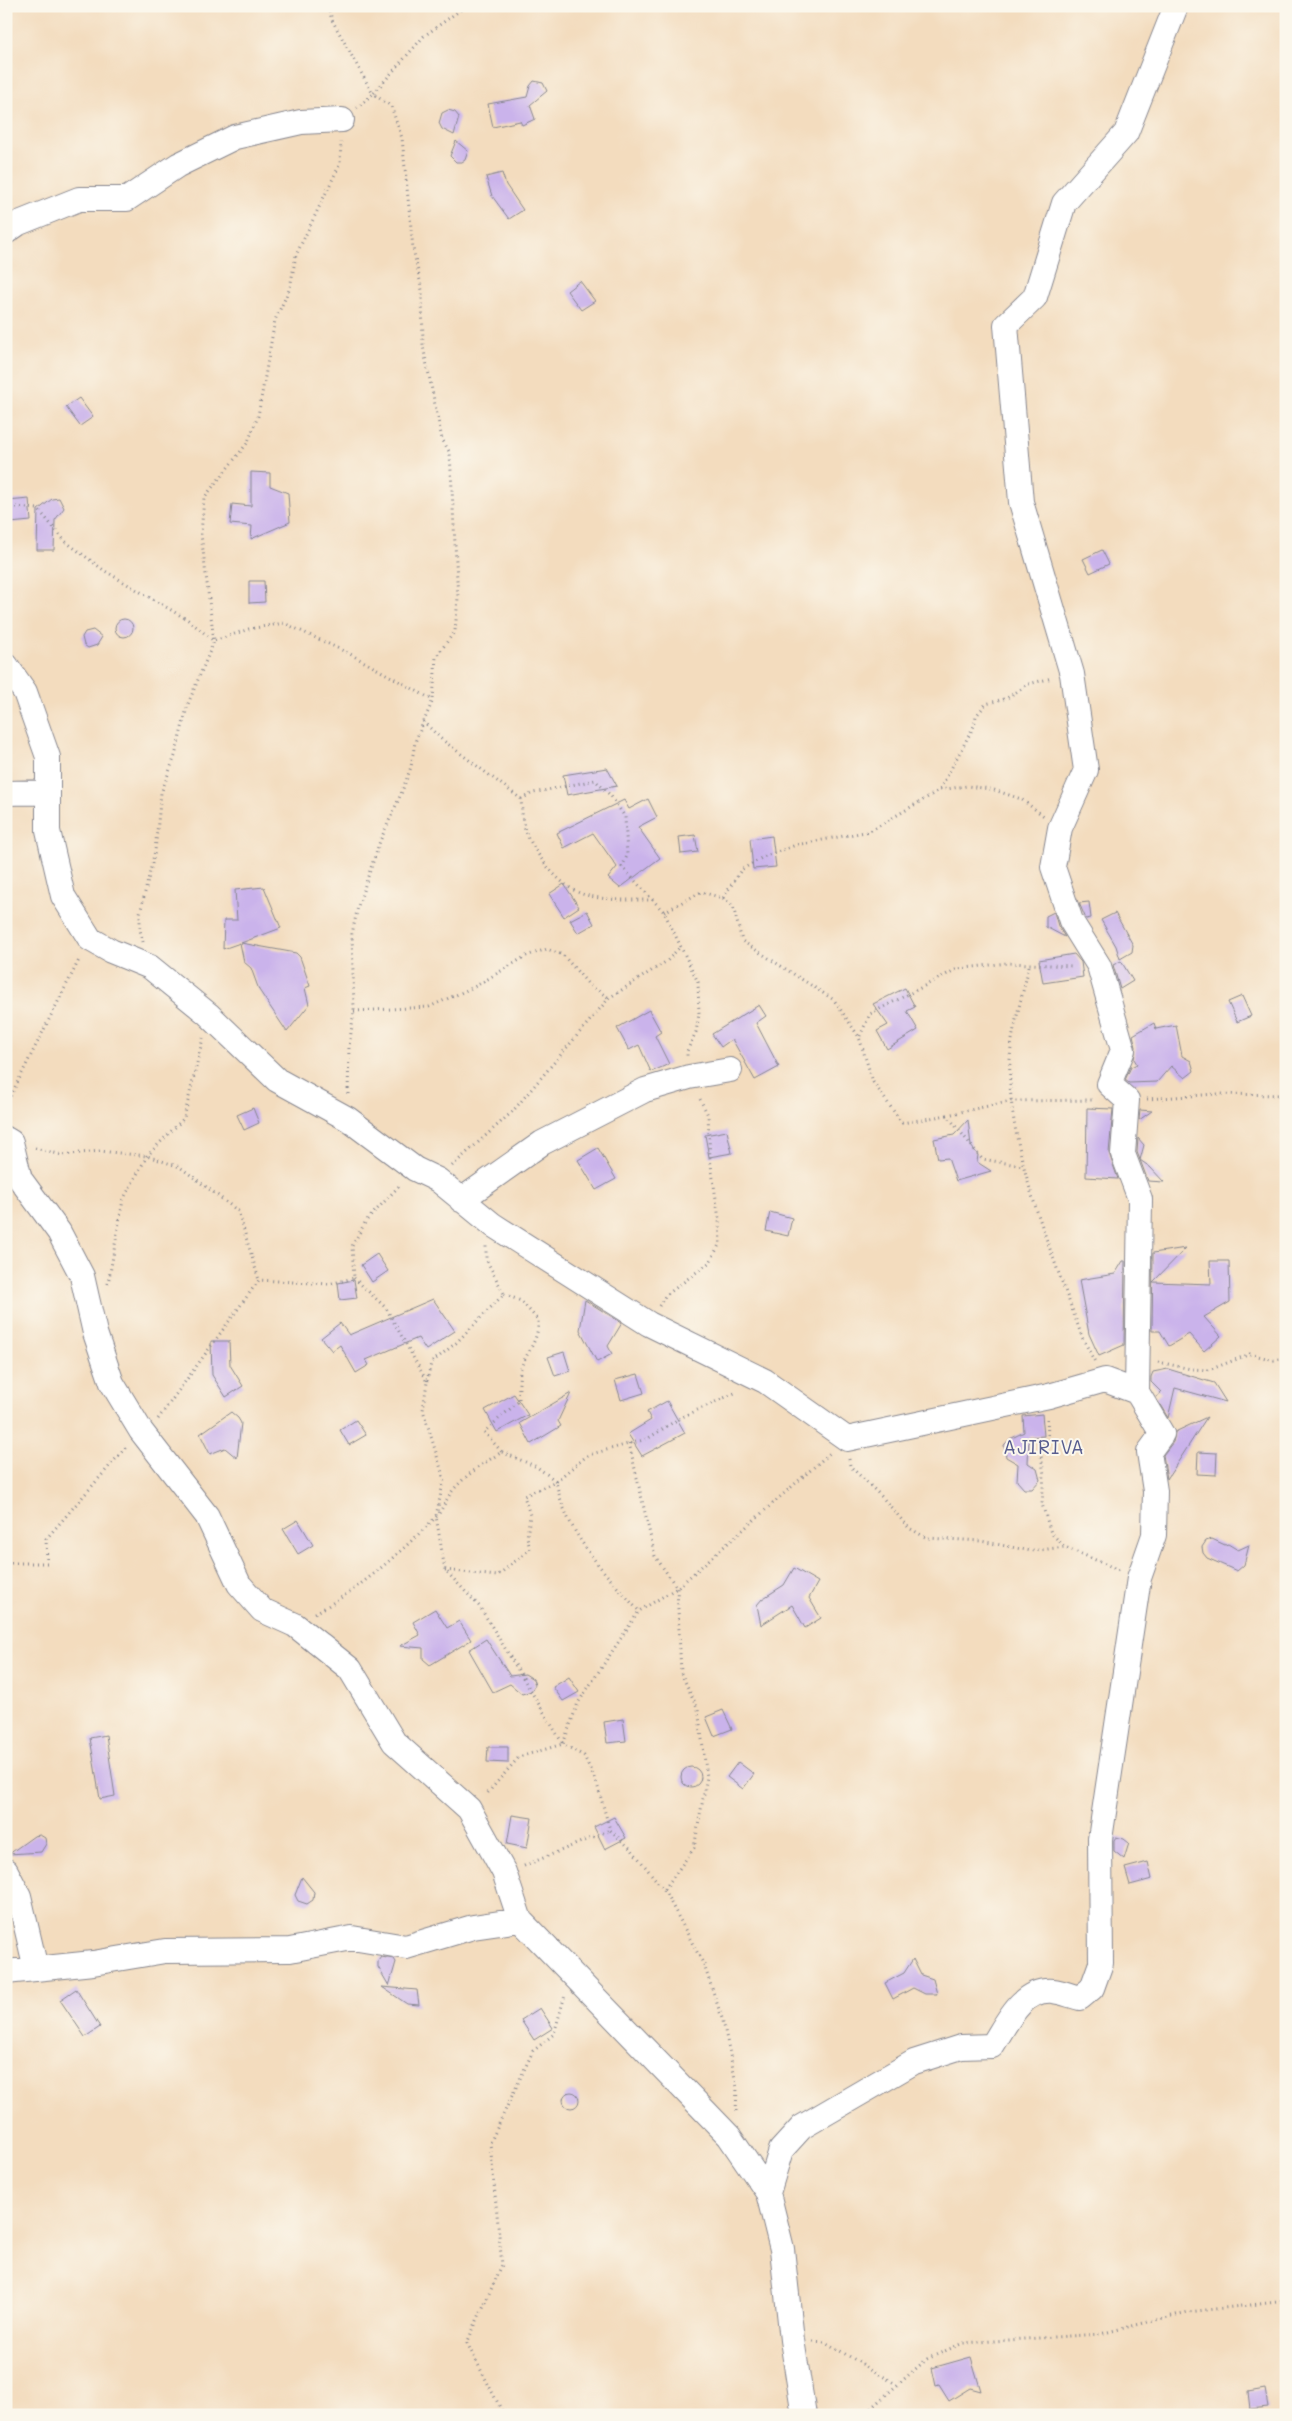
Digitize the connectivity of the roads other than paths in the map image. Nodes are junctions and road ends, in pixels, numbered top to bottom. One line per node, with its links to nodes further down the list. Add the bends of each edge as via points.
1 (1176, 6): 10 (street, via 1126,132 1064,203 1035,297 1006,325 1021,502 1072,674 1086,770 1060,828 1052,867 1071,921 1099,966 1123,1050 1109,1084 1128,1100 1123,1154 1140,1199)
2 (342, 120): 3 (street, via 301,122 235,137 178,165 127,199 79,199)
3 (6, 232)
4 (6, 665): 5 (street, via 26,692 48,757)
5 (48, 792): 6 (street); 9 (street, via 48,831 63,896 90,939 150,967 208,1014 276,1080 348,1120 416,1170 438,1180)
6 (6, 793)
7 (730, 1070): 9 (street, via 689,1077 645,1090 542,1142)
8 (8, 1140): 12 (street, via 20,1180 59,1232 82,1276 95,1333 112,1383 141,1431 207,1516 239,1584 262,1610 295,1624 350,1669 394,1742 469,1809 504,1872)
9 (461, 1200): 10 (street, via 493,1225 650,1324 766,1381 847,1439 1049,1396 1105,1380)
10 (1137, 1392): 15 (street, via 1162,1434 1148,1452 1155,1491 1154,1535 1139,1578 1100,1839 1101,1963 1092,1988 1080,1998 1053,1991 1036,1992 1022,2002 992,2046 961,2047 914,2062 802,2127 781,2150)
11 (6, 1871): 13 (street, via 19,1896)
12 (520, 1920): 13 (street, via 473,1927 406,1947 352,1938 290,1950 165,1951); 15 (street, via 730,2136)
13 (36, 1969): 14 (street)
14 (6, 1972)
15 (768, 2193): 16 (street, via 782,2249)
16 (804, 2415)

